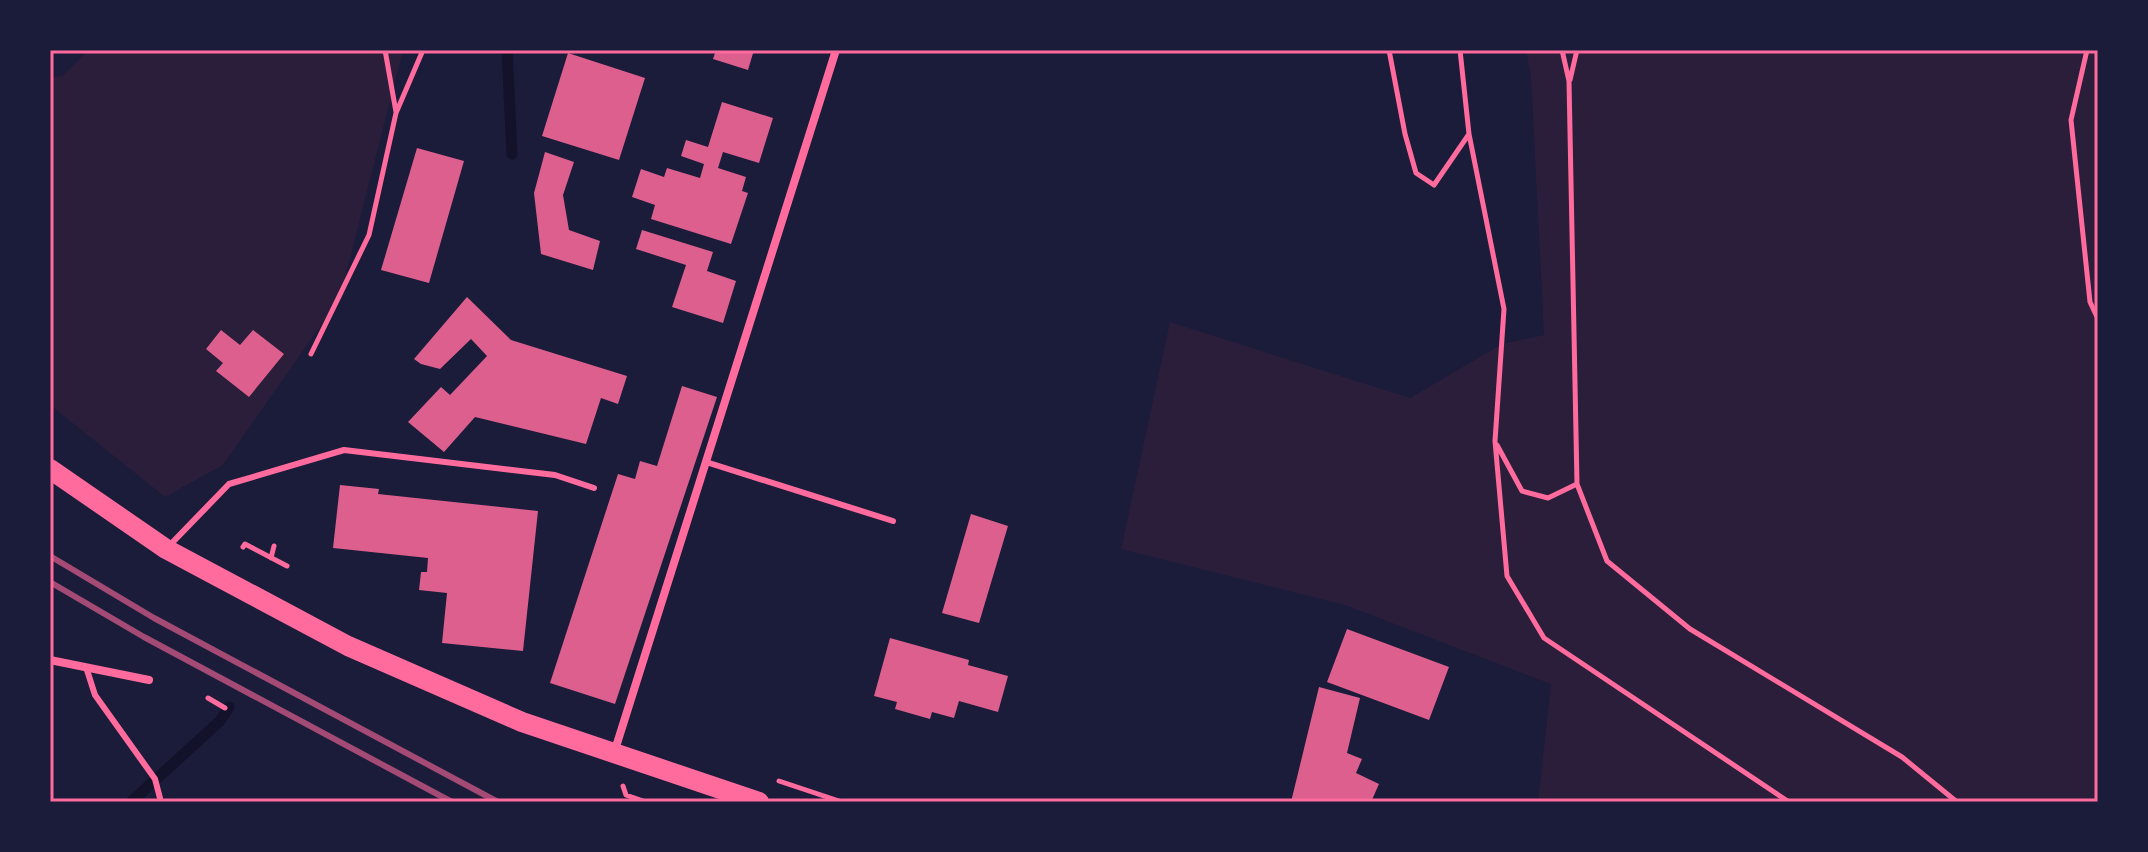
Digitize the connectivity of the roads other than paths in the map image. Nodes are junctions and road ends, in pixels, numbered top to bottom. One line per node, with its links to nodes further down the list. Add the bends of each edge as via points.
1 (836, 50): 2 (street)
2 (706, 462): 5 (lane); 10 (street)
3 (50, 469): 6 (main road)
4 (594, 488): 6 (lane, via 555,475 344,450 229,484)
5 (893, 521)
6 (166, 549): 10 (main road, via 348,646 446,691)
7 (50, 660): 8 (street)
8 (86, 667): 9 (street); 11 (lane, via 95,695 158,784)
9 (149, 680)
10 (614, 754): 12 (main road)
11 (161, 802)
12 (759, 802)

